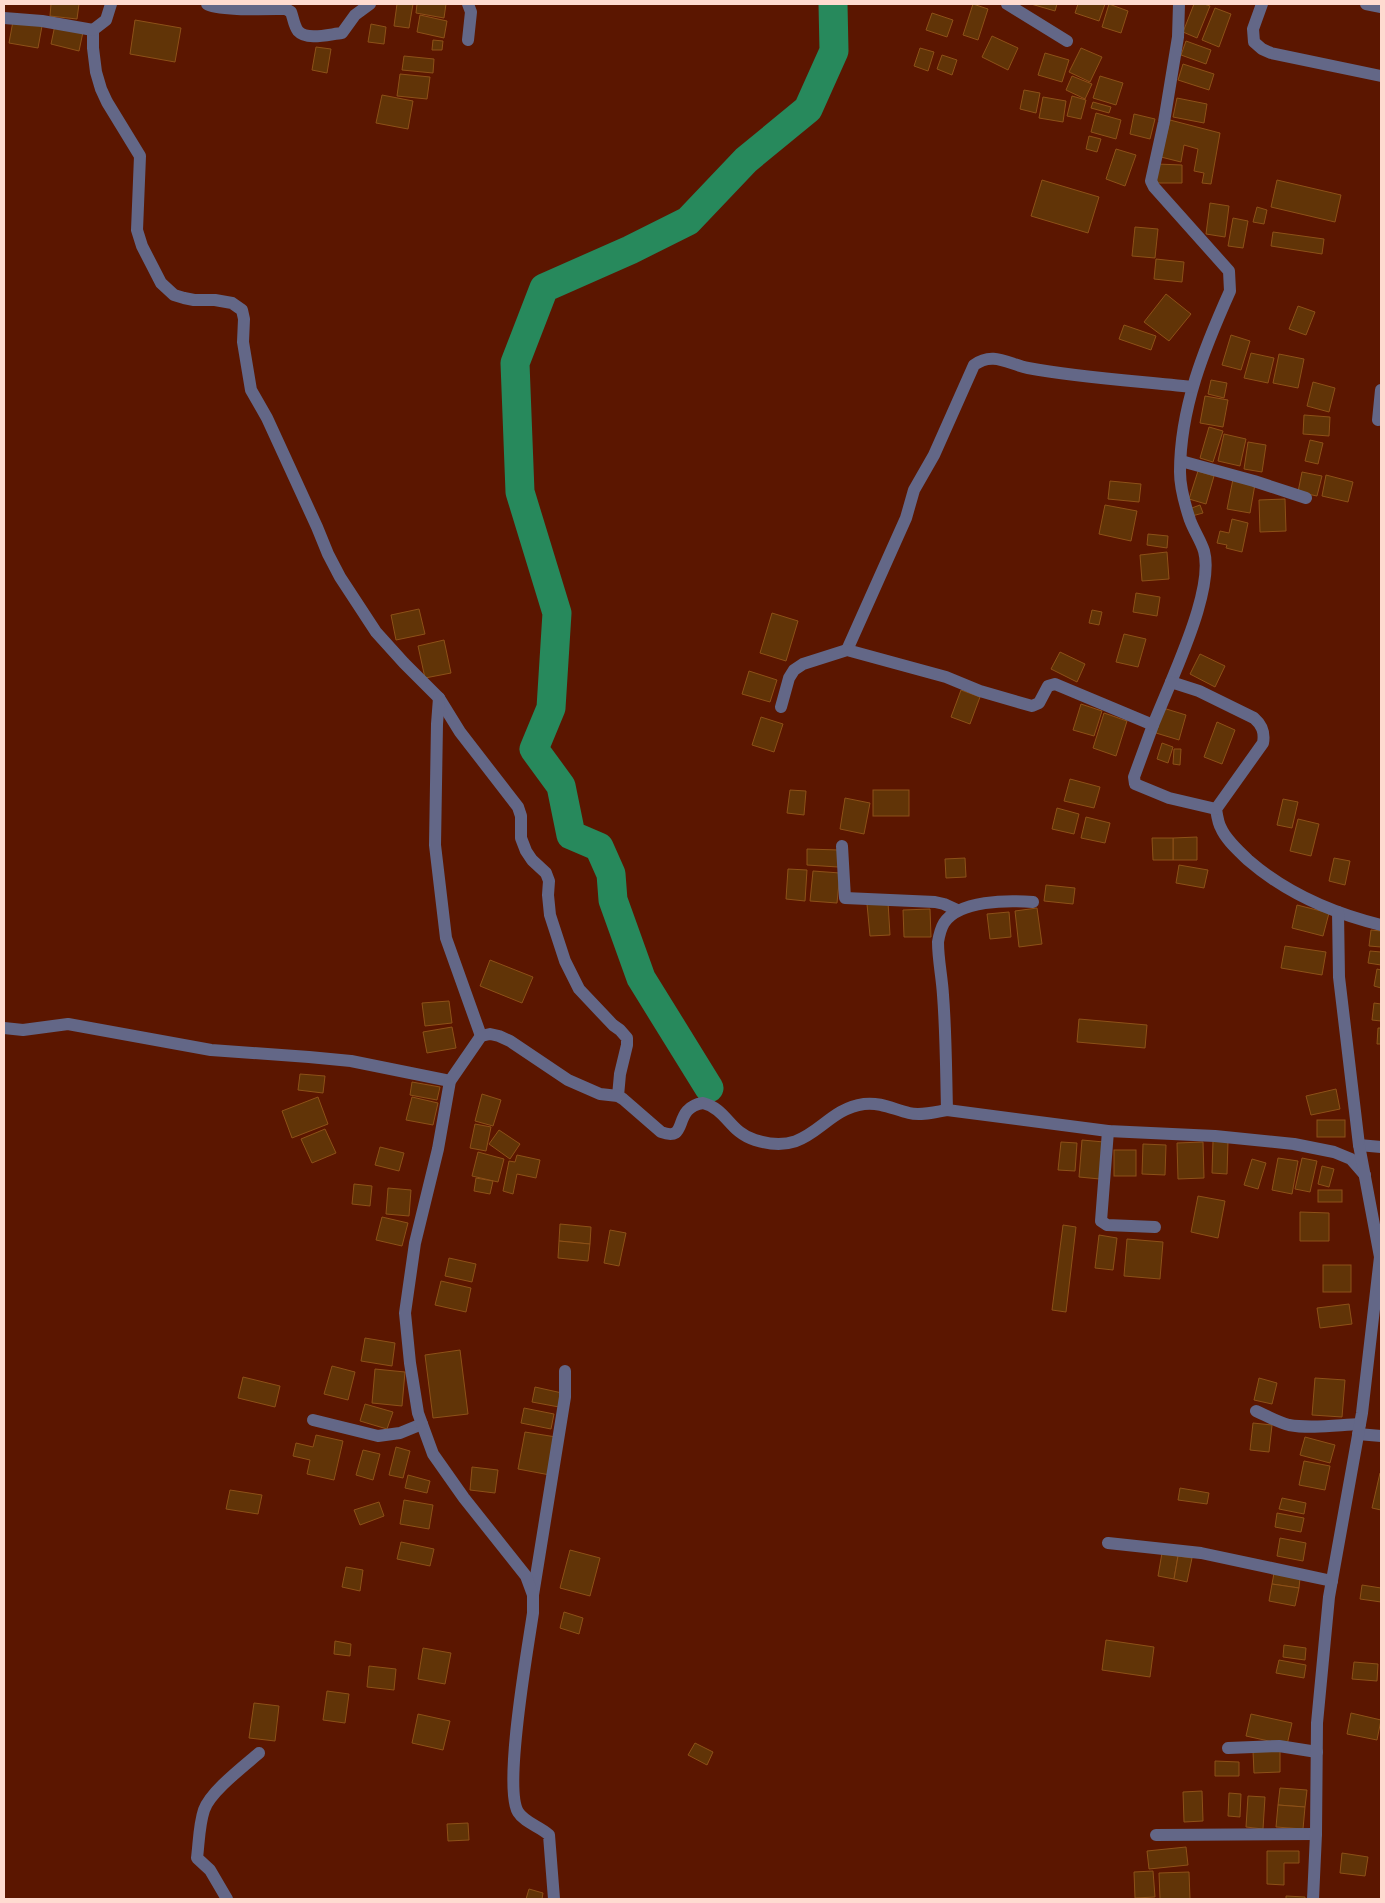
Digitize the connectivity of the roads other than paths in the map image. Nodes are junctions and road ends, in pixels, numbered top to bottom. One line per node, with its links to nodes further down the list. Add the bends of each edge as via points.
1 (111, 4): 11 (street, via 106,20)
2 (207, 4): 3 (street, via 286,9 291,12 300,33 316,36 342,33 355,15)
3 (370, 4)
4 (468, 4): 12 (street, via 471,12)
5 (1007, 4): 13 (street)
6 (1180, 4): 15 (street, via 1178,38 1151,181 1229,271 1231,283)
7 (1262, 4): 14 (street, via 1253,29 1254,42 1262,49)
8 (1366, 4): 9 (street)
9 (1381, 8)
10 (4, 18): 11 (street)
11 (94, 30): 22 (street, via 95,64 101,89 140,156 137,230 142,246 158,276 174,294 194,300 232,303 242,310 243,342 252,390 318,526 328,554 376,632)
12 (468, 40)
13 (1067, 41)
14 (1381, 76)
15 (1192, 387): 18 (street); 20 (street, via 1042,370 992,358 982,359 974,365 934,456 914,490 906,518)
16 (1381, 390): 17 (street)
17 (1378, 420)
18 (1181, 461): 19 (street); 21 (street, via 1182,492 1206,560 1202,596)
19 (1306, 498)
20 (847, 650): 23 (street, via 794,670); 24 (street, via 946,677 1024,705 1035,706 1048,686 1055,684)
21 (1171, 682): 24 (street); 25 (street, via 1199,691 1254,718 1264,734 1263,743)
22 (440, 698): 32 (street, via 435,845 446,938); 34 (street, via 460,732 518,807 521,838 532,860 546,873 552,927 579,988 627,1038)
23 (781, 707)
24 (1153, 725): 25 (street, via 1134,777 1135,784 1169,798)
25 (1216, 809): 29 (street, via 1220,828 1237,850 1266,876 1296,894)
26 (842, 846): 28 (street, via 845,898 927,901)
27 (1033, 902): 28 (street, via 1015,900)
28 (957, 910): 35 (street, via 944,924 938,939)
29 (1338, 912): 30 (street); 37 (street, via 1339,977)
30 (1381, 926)
31 (4, 1028): 33 (street, via 23,1030 68,1024 210,1050 351,1061)
32 (481, 1036): 33 (street); 34 (street, via 490,1034 510,1040 568,1080 600,1094)
33 (450, 1080): 44 (street, via 405,1313 411,1371)
34 (618, 1096): 35 (street, via 668,1134 677,1133 691,1106 703,1103 719,1110 737,1132 755,1140 780,1144 800,1140 850,1108 864,1104 882,1104 918,1114)
35 (947, 1110): 36 (street)
36 (1108, 1131): 39 (street, via 1294,1144 1351,1159); 40 (street, via 1101,1221 1107,1225)
37 (1359, 1145): 38 (street); 39 (street)
38 (1381, 1148)
39 (1365, 1175): 45 (street, via 1380,1257)
40 (1155, 1227)
41 (565, 1371): 49 (street, via 565,1397)
42 (1256, 1411): 45 (street, via 1290,1425)
43 (313, 1420): 44 (street, via 378,1436 400,1434)
44 (422, 1424): 49 (street, via 433,1454 526,1576)
45 (1359, 1429): 46 (street); 48 (street)
46 (1381, 1436)
47 (1108, 1543): 48 (street, via 1201,1553)
48 (1332, 1581): 51 (street)
49 (534, 1595): 56 (street, via 517,1727 515,1804 524,1818 549,1835)
50 (1228, 1748): 51 (street, via 1279,1746)
51 (1317, 1752): 53 (street)
52 (259, 1753): 55 (street, via 211,1799 203,1817 197,1858 210,1870)
53 (1316, 1834): 54 (street); 57 (street)
54 (1156, 1835)
55 (227, 1899)
56 (554, 1899)
57 (1312, 1899)

